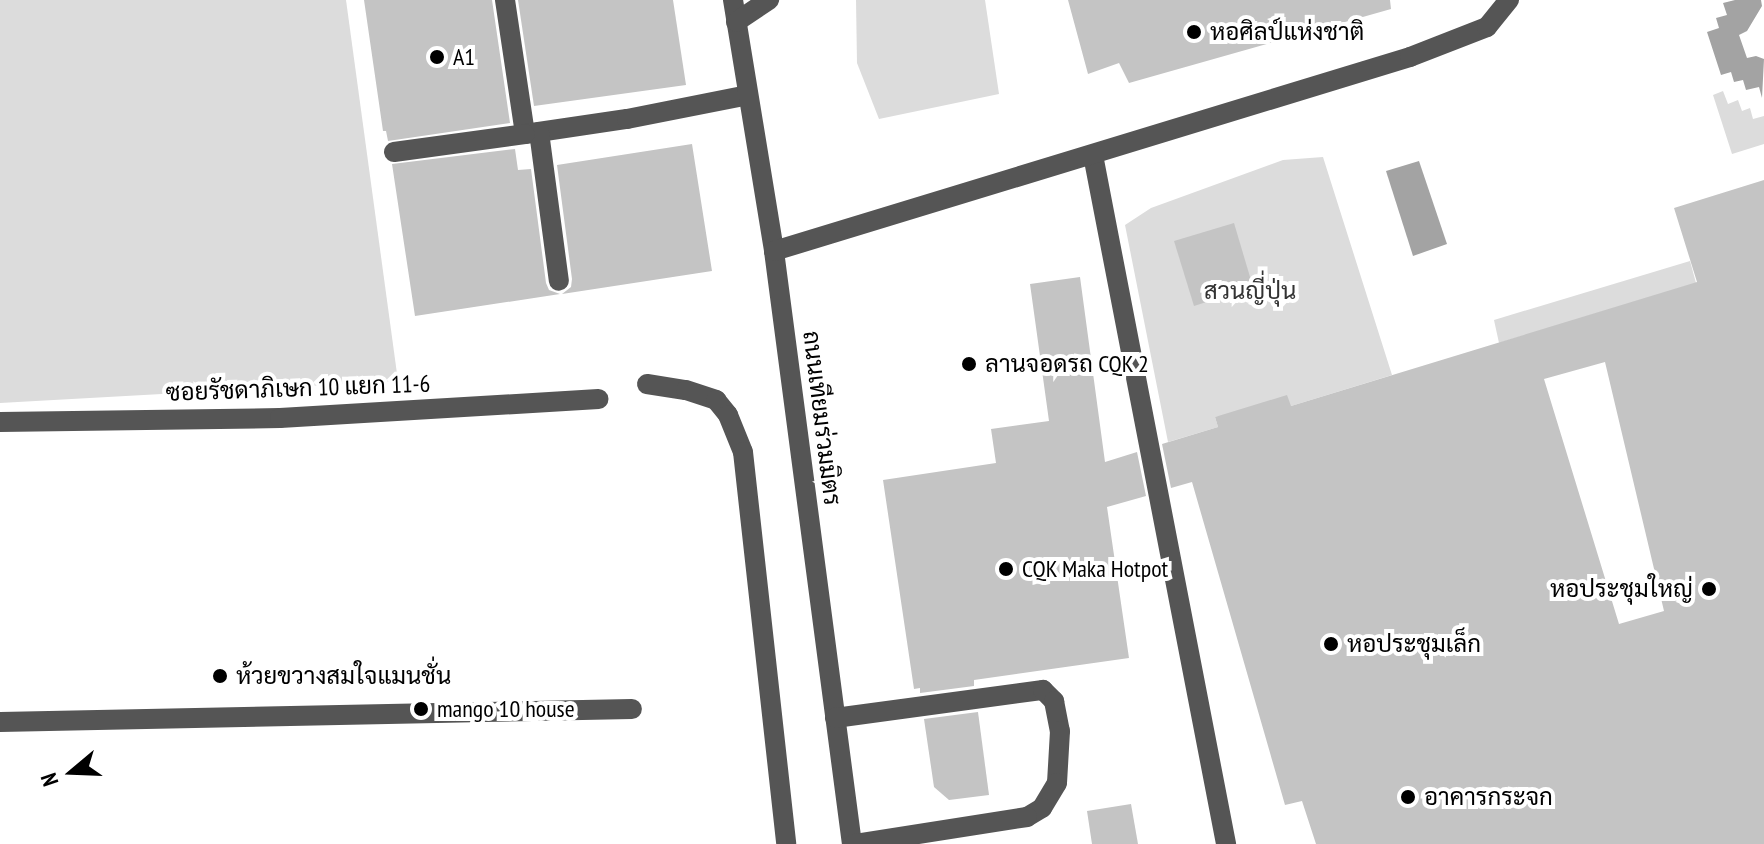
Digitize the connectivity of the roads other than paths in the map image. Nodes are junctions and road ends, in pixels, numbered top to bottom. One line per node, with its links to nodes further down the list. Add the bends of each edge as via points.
1 (505, 0): 7 (street)
2 (733, 0): 5 (street, ถนนเทียมร่วมมิตร)
3 (769, 0): 5 (street)
4 (1509, 0): 9 (street, via 1487,27 1410,57)
5 (736, 22): 6 (street, ถนนเทียมร่วมมิตร)
6 (748, 95): 7 (street); 10 (street, ถนนเทียมร่วมมิตร)
7 (532, 133): 8 (street); 11 (street)
8 (394, 152)
9 (1093, 155): 10 (street); 20 (street)
10 (774, 251): 16 (street, ถนนเทียมร่วมมิตร)
11 (559, 281)
12 (647, 384): 18 (street, via 716,400 743,452)
13 (598, 399): 14 (street, ซอยรัชดาภิเษก 10 แยก 11-6, via 280,418)
14 (0, 422)
15 (632, 709): 17 (street)
16 (835, 718): 19 (street, ถนนเทียมร่วมมิตร); 19 (street, via 1043,690 1054,701 1060,731 1057,783 1042,808 1027,817)
17 (0, 722)
18 (786, 844)
19 (853, 844)
20 (1226, 844)

